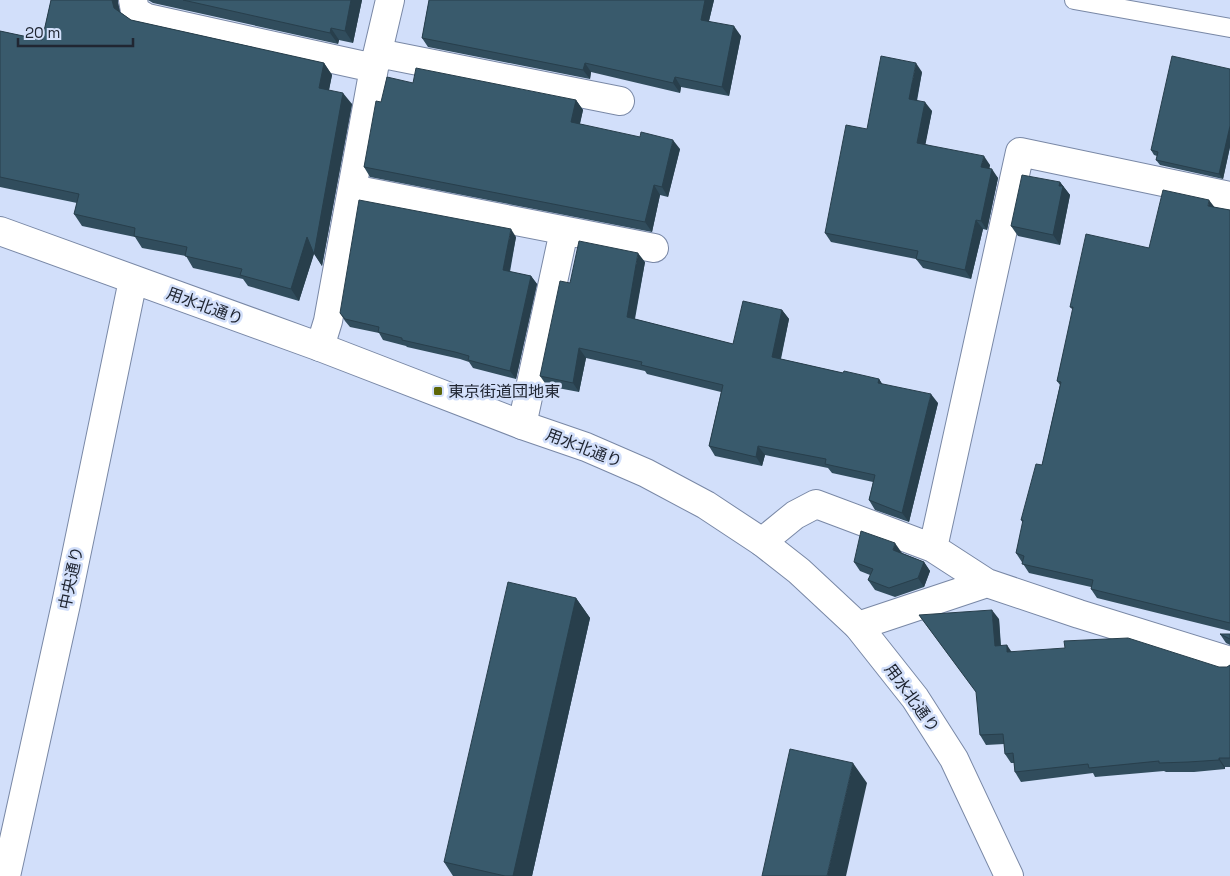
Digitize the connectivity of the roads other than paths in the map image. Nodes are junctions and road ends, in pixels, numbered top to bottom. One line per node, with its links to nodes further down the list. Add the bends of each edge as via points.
1 (133, 0): 5 (street, via 135,11 147,18)
2 (390, 0): 5 (street)
3 (1074, 0): 4 (lane)
4 (1230, 28)
5 (376, 60): 6 (street); 7 (street)
6 (620, 101)
7 (352, 189): 9 (street); 13 (street, via 328,321)
8 (1230, 196): 16 (street, via 1020,152)
9 (564, 230): 11 (street); 14 (street)
10 (0, 231): 12 (street, 用水北通り)
11 (654, 248)
12 (133, 280): 13 (street, 用水北通り); 20 (street, 中央通り)
13 (320, 347): 14 (street, 用水北通り)
14 (522, 425): 15 (street, 用水北通り, via 646,472 706,505)
15 (762, 542): 16 (street, via 816,504); 18 (street, 用水北通り)
16 (933, 548): 17 (street)
17 (987, 583): 18 (street); 19 (street)
18 (858, 626): 21 (street, 用水北通り, via 915,698 954,759)
19 (1230, 661)
20 (6, 876)
21 (1009, 876)

